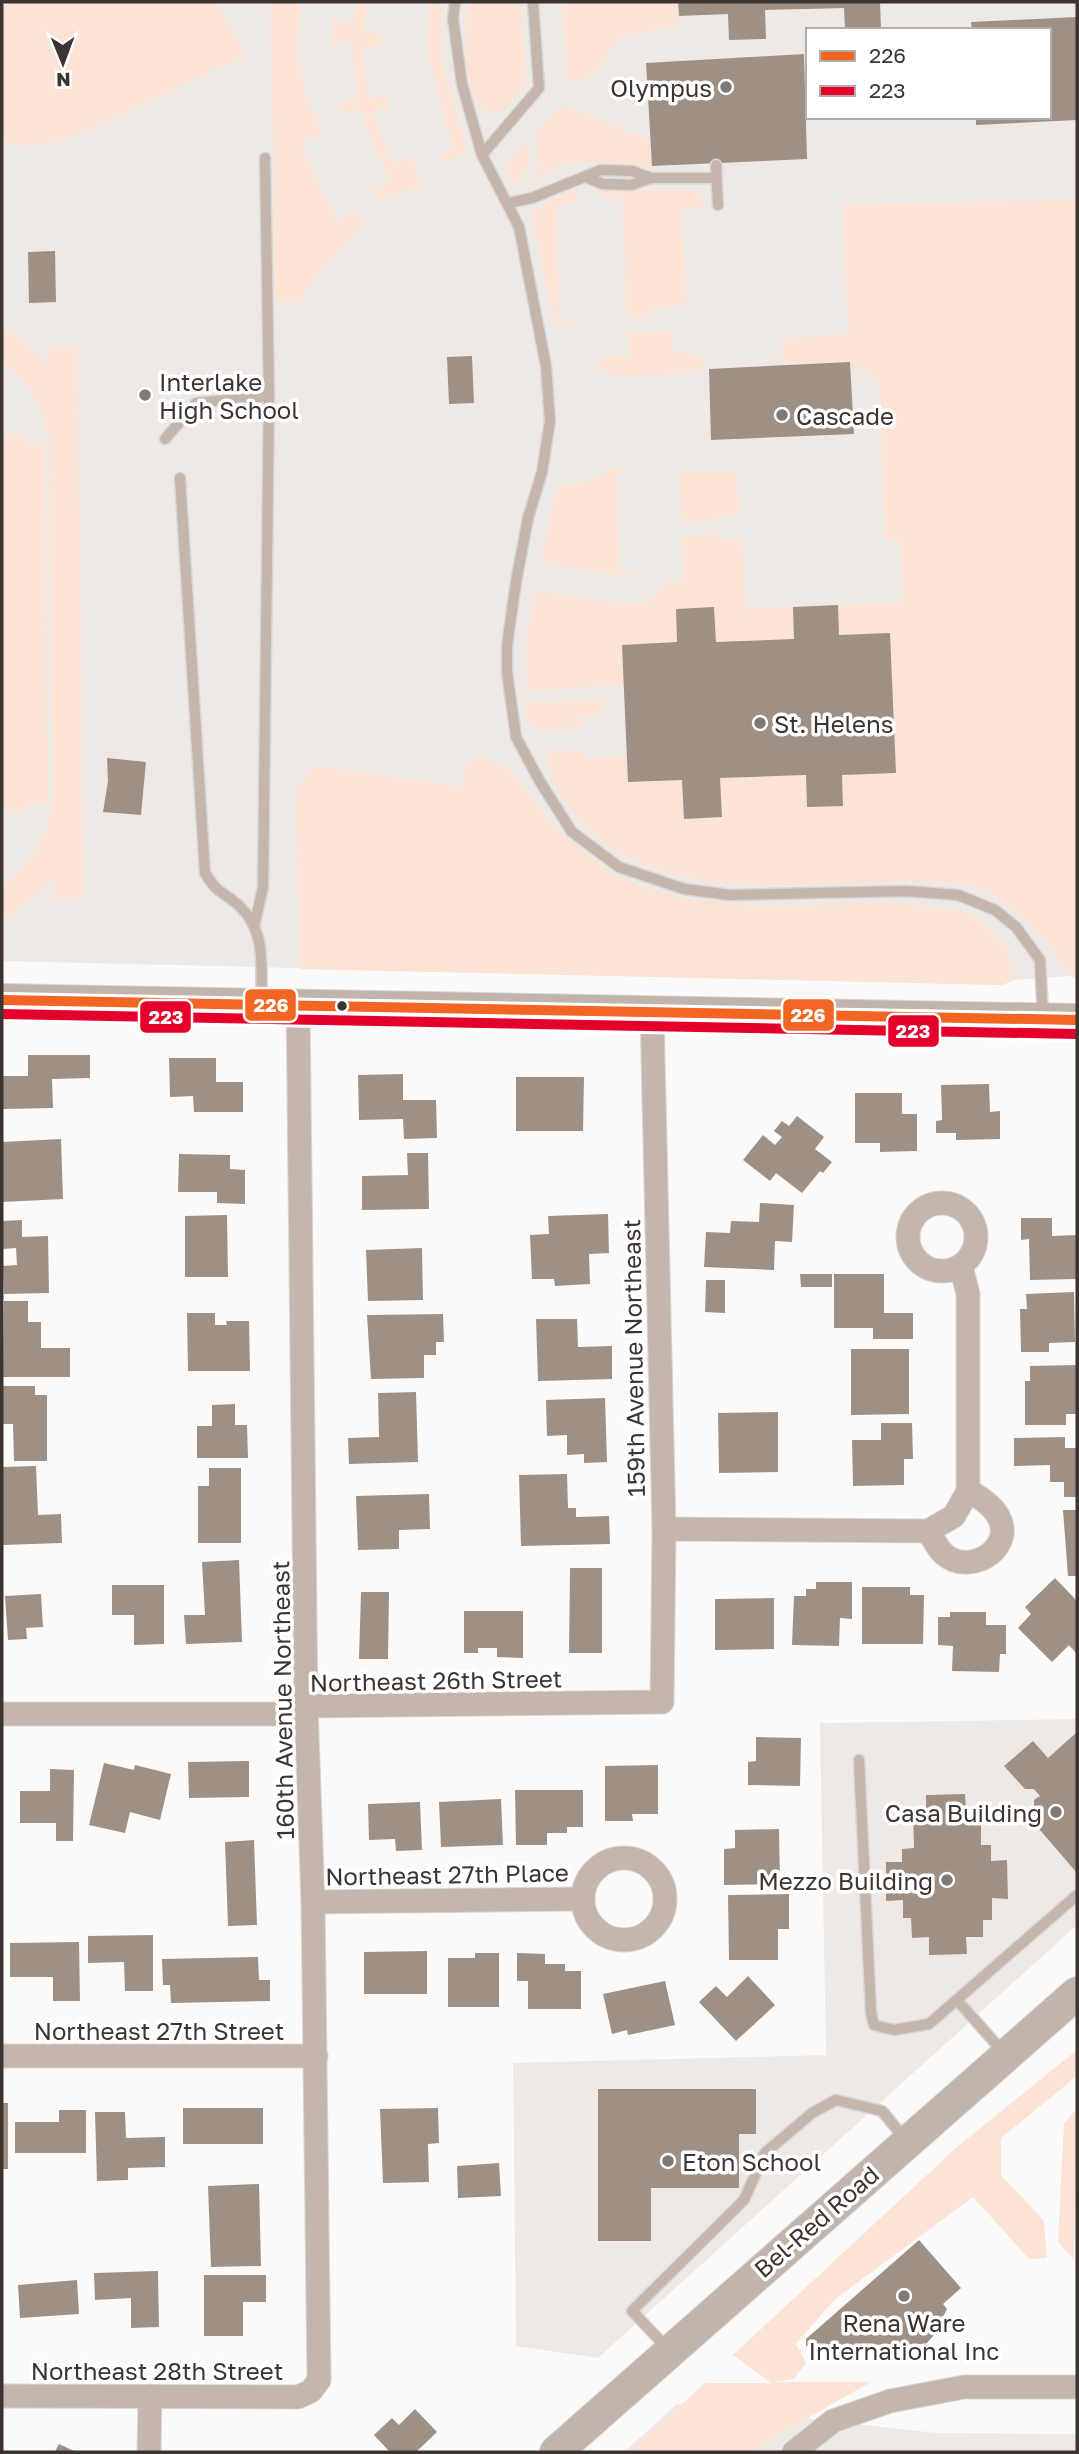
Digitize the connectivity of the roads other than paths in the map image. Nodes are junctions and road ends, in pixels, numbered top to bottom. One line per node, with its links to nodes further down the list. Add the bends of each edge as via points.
1 (455, 2): 3 (lane, via 456,53)
2 (533, 2): 3 (lane, via 539,88)
3 (482, 155): 7 (lane)
4 (265, 158): 9 (lane)
5 (716, 165): 6 (lane)
6 (716, 178): 7 (lane, via 651,178 631,185 603,184 588,177); 8 (lane)
7 (509, 203): 17 (lane, via 519,227 546,366 550,421 516,582 506,672 516,737 572,832 619,867 684,889 730,895 958,895 995,910 1016,927 1040,960)
8 (718, 205)
9 (269, 396): 10 (lane, via 196,402); 12 (lane, via 263,887)
10 (165, 439)
11 (180, 478): 12 (lane, via 205,873 216,891 235,902)
12 (255, 923): 14 (lane, via 261,953)
13 (2, 1000): 14 (main road)
14 (261, 1004): 15 (main road)
15 (298, 1005): 16 (main road); 24 (street, 160th Avenue Northeast)
16 (652, 1013): 17 (main road); 21 (street, 159th Avenue Northeast)
17 (1043, 1020): 18 (main road)
18 (1077, 1020)
19 (961, 1266): 20 (street, via 968,1294)
20 (968, 1491): 22 (street, via 954,1516); 22 (street, via 988,1501 1001,1520 1000,1538 990,1554 972,1562 952,1559)
21 (664, 1529): 22 (street); 23 (street, 159th Avenue Northeast)
22 (928, 1531)
23 (662, 1702): 24 (street, Northeast 26th Street)
24 (306, 1706): 25 (street, Northeast 26th Street, via 280,1714); 29 (street, 160th Avenue Northeast)
25 (2, 1714)
26 (859, 1760): 31 (lane, via 874,2025 894,2030 929,2024)
27 (1077, 1895): 31 (lane)
28 (582, 1899): 29 (street, Northeast 27th Place)
29 (313, 1902): 34 (street, 160th Avenue Northeast)
30 (1077, 1993): 32 (main road, Bel-Red Road)
31 (957, 2000): 32 (lane)
32 (1006, 2055): 35 (main road, Bel-Red Road)
33 (2, 2056): 34 (street, Northeast 27th Street)
34 (316, 2056): 38 (street, 160th Avenue Northeast, via 320,2380)
35 (907, 2141): 36 (main road, Bel-Red Road); 36 (lane, via 882,2111 836,2100 812,2113 765,2153 744,2200 632,2311)
36 (669, 2350): 42 (main road, Bel-Red Road)
37 (1077, 2387): 43 (street, via 964,2387 890,2401 833,2421)
38 (311, 2391): 40 (street, Northeast 28th Street, via 298,2397)
39 (2, 2396): 40 (street, Northeast 28th Street)
40 (150, 2396): 41 (street)
41 (149, 2452)
42 (556, 2452)
43 (794, 2452)

